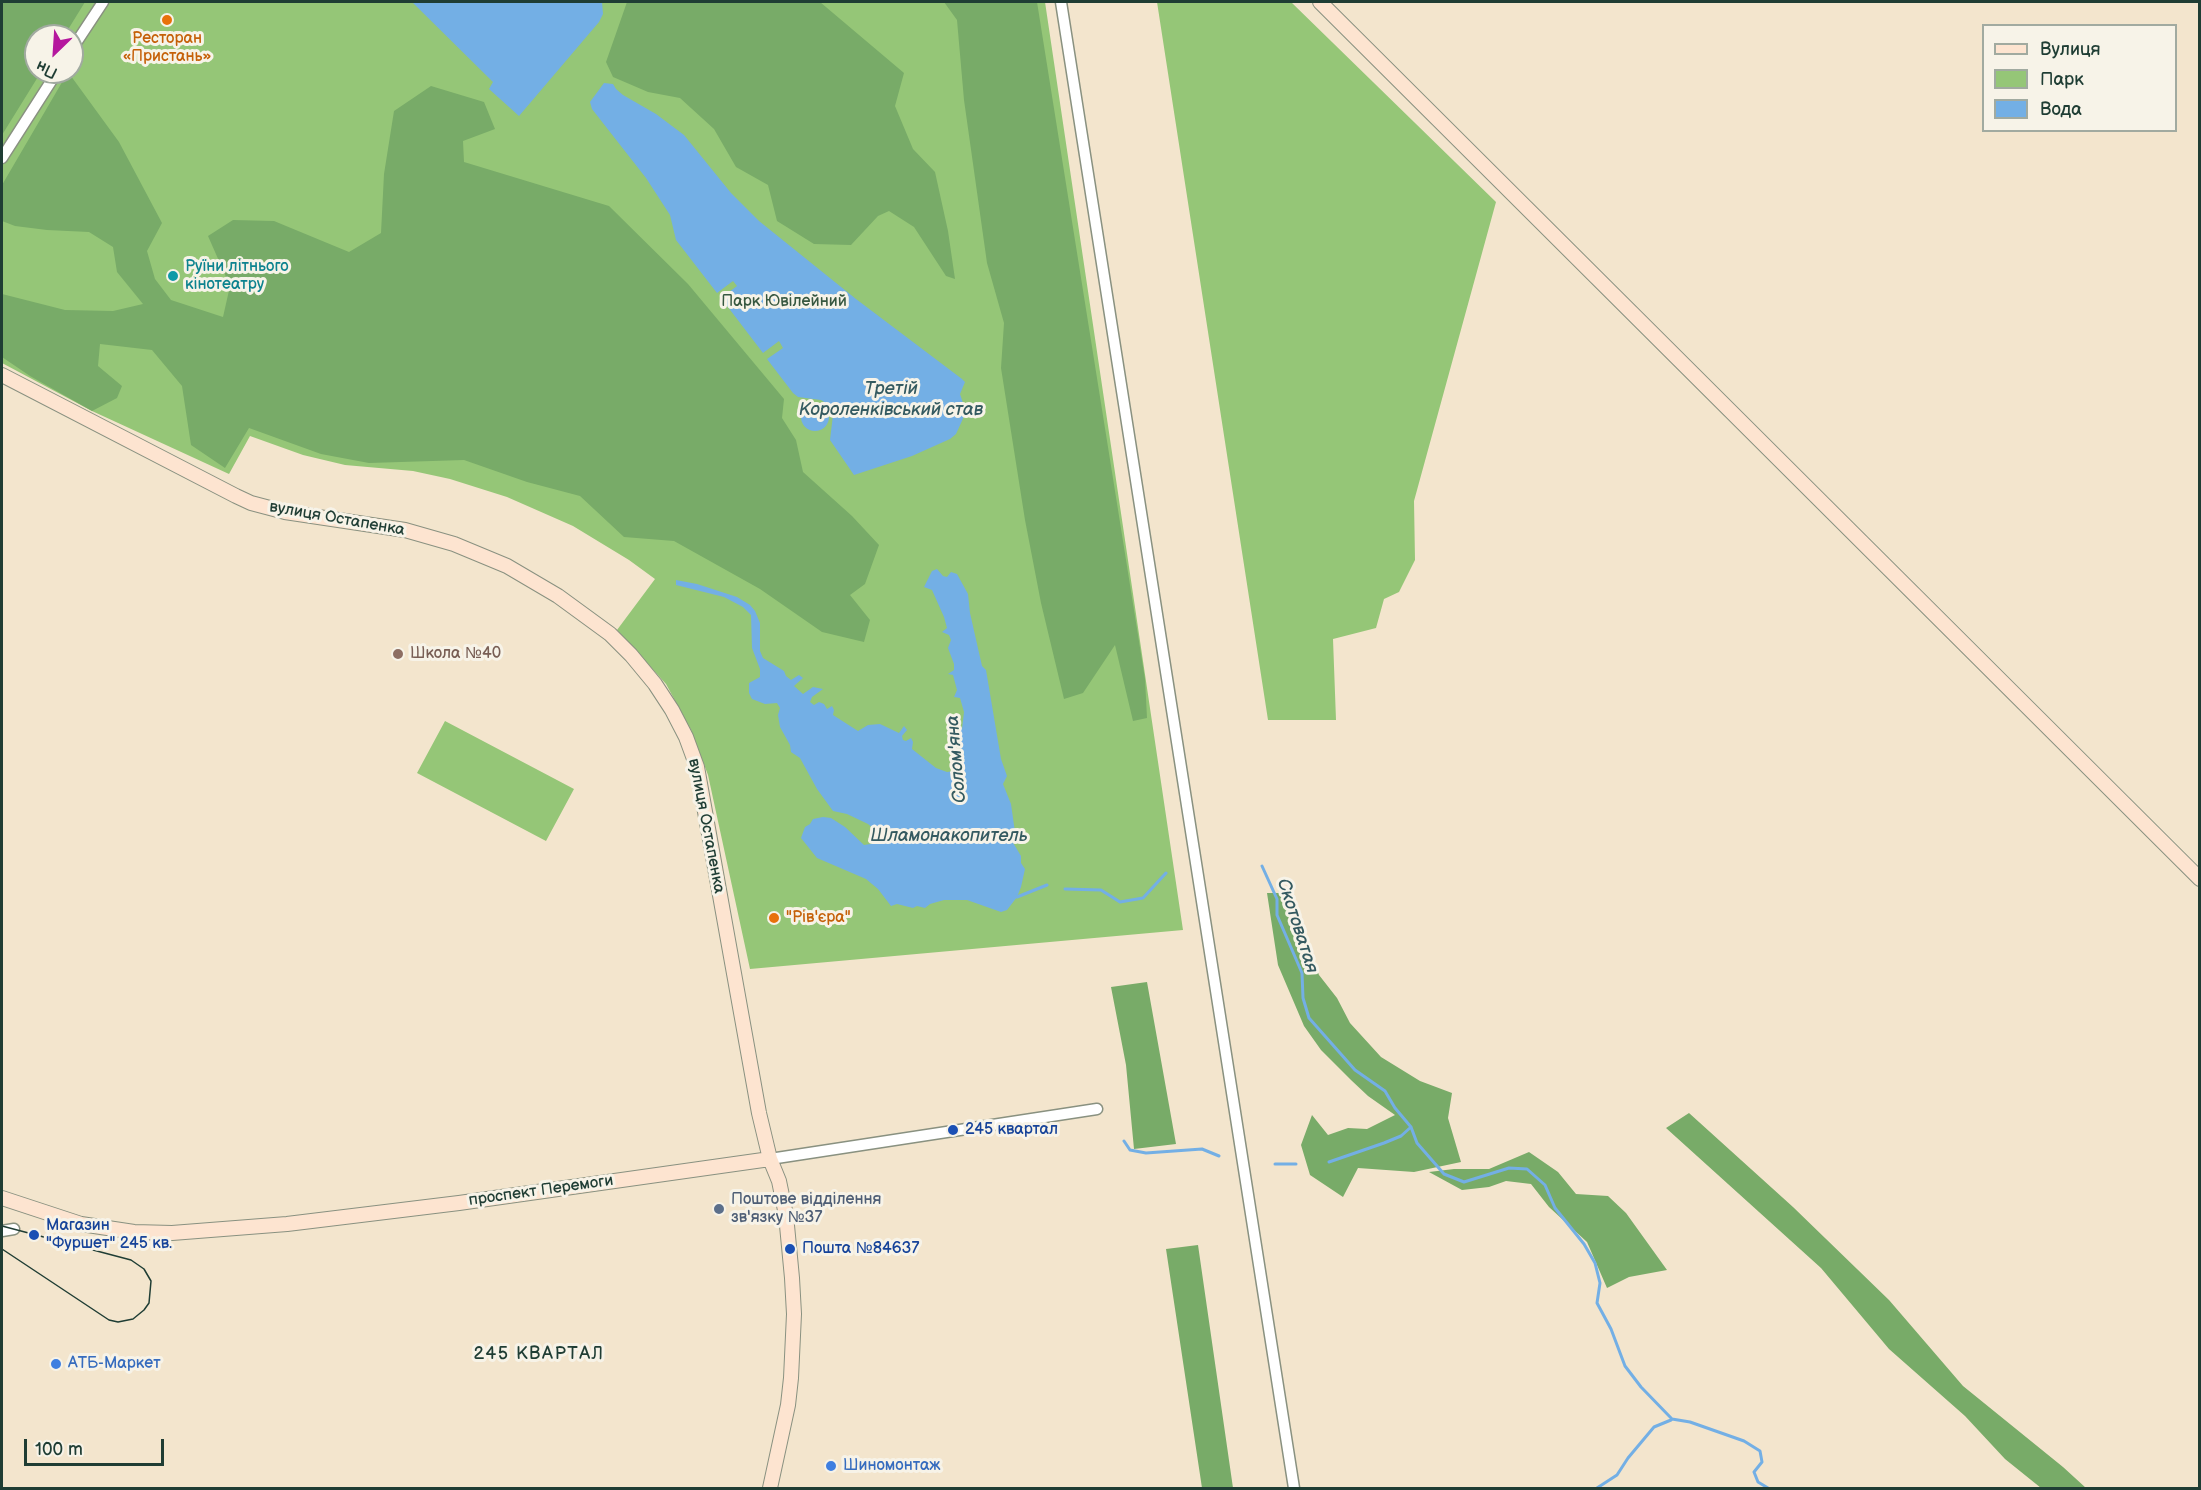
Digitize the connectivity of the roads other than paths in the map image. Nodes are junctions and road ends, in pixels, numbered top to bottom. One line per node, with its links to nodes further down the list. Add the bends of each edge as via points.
1 (104, 2): 4 (street)
2 (1061, 2): 15 (street)
3 (1320, 2): 8 (street)
4 (84, 31)
5 (49, 84): 6 (street)
6 (2, 158)
7 (2, 375): 10 (street, вулиця Остапенка, via 251,502 285,512 405,530 479,553 558,596 610,634 631,655 672,710 697,767)
8 (2199, 879)
9 (1097, 1109): 10 (street, проспект Перемоги)
10 (770, 1159): 11 (street, проспект Перемоги, via 459,1203 287,1224 172,1233 81,1224); 14 (street, вулиця Остапенка, via 786,1215 794,1314 788,1405)
11 (2, 1198)
12 (14, 1229): 13 (street)
13 (2, 1231)
14 (770, 1488)
15 (1294, 1488)

